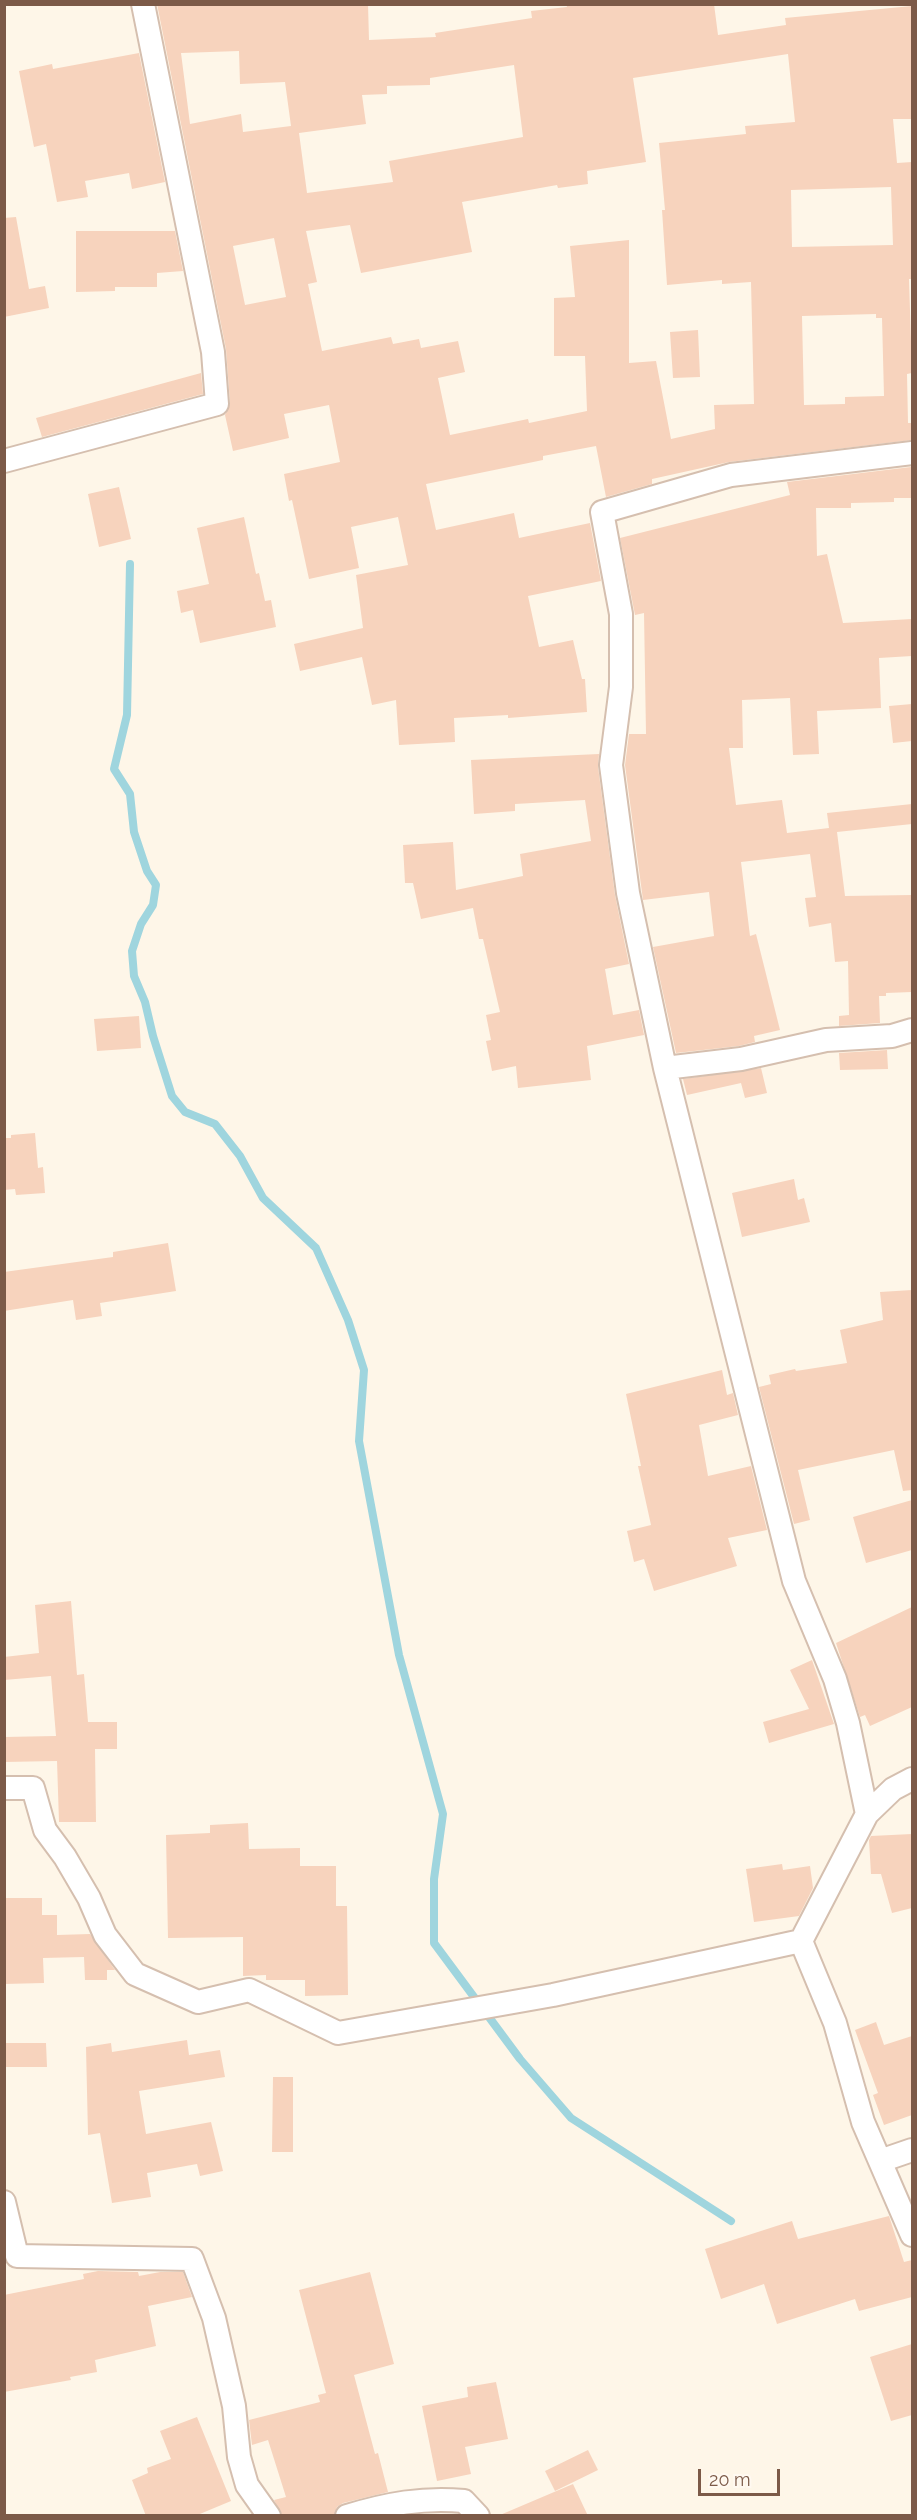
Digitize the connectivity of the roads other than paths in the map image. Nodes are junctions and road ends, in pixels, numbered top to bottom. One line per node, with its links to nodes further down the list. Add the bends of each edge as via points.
1 (143, 4): 3 (street, via 213,352 217,404)
2 (912, 453): 5 (street, via 731,475 602,512 621,614 621,687 611,765 628,892)
3 (4, 461)
4 (912, 1030): 5 (street)
5 (665, 1068): 8 (street, via 794,1581 835,1679)
6 (912, 1779): 8 (street, via 892,1789)
7 (4, 1788): 9 (street, via 33,1788 45,1830 89,1898 105,1935 135,1974 198,2002 249,1990 338,2033 552,1995)
8 (867, 1814): 9 (street)
9 (801, 1941): 11 (street, via 835,2023 863,2122)
10 (912, 2150): 11 (street)
11 (880, 2161): 13 (street)
12 (4, 2202): 14 (street, via 17,2256 192,2259 214,2318 234,2406 244,2476)
13 (912, 2235)
14 (269, 2516)
15 (347, 2516): 16 (street, via 391,2504 436,2498 464,2501)
16 (478, 2516)

